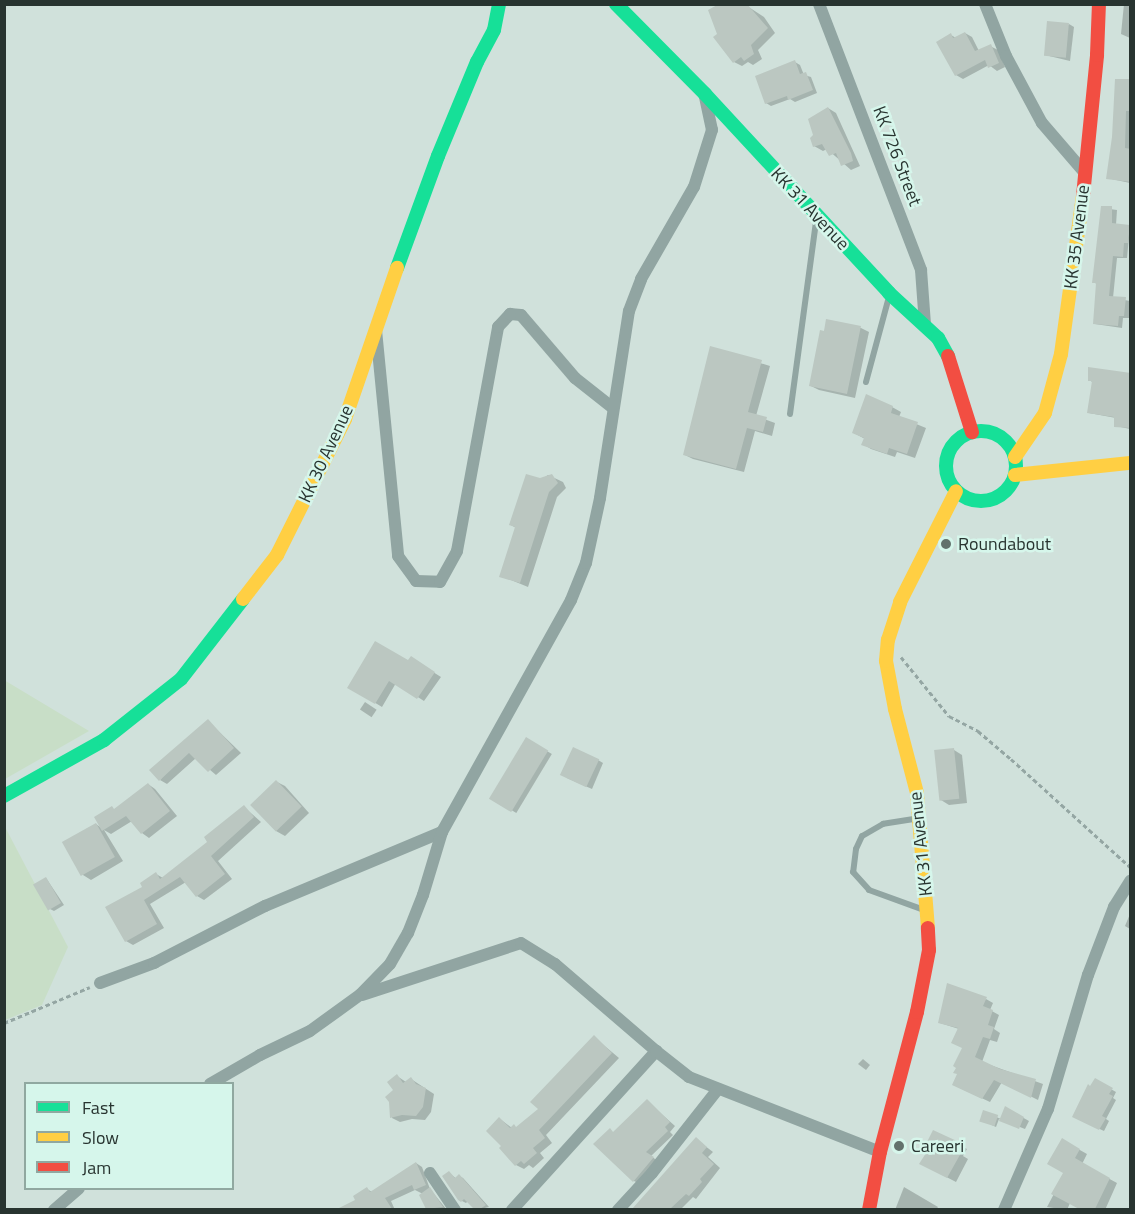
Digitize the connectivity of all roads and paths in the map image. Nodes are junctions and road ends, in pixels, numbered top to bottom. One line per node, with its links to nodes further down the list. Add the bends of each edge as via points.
1 (499, 4): 11 (main road, KK 30 Avenue, via 494,30 438,156)
2 (616, 4): 6 (main road, KK 31 Avenue)
3 (819, 4): 10 (street, KK 726 Street, via 921,270)
4 (986, 4): 7 (street, via 1006,56 1042,123)
5 (1099, 4): 7 (main road, KK 35 Avenue)
6 (705, 94): 8 (main road, KK 31 Avenue); 13 (street, via 712,130 694,187 641,279 629,311)
7 (1085, 173): 16 (main road, KK 35 Avenue, via 1055,381 1039,425)
8 (817, 218): 9 (main road, KK 31 Avenue); 14 (lane)
9 (890, 293): 10 (main road, KK 31 Avenue); 12 (lane)
10 (925, 324): 15 (main road, KK 31 Avenue, via 947,352)
11 (375, 326): 13 (street, via 398,556 416,581 440,582 457,551 498,327 510,314 521,315 575,378); 21 (main road, KK 30 Avenue, via 345,419 312,489 277,555 233,614 181,679 113,733)
12 (866, 382)
13 (612, 408): 23 (street, via 600,498 586,563 575,590)
14 (790, 414)
15 (972, 432): 16 (main road, via 999,436); 19 (main road, via 956,441 947,457 946,475)
16 (1015, 457): 18 (main road)
17 (1131, 463): 18 (main road)
18 (1015, 475): 19 (main road, via 1005,491 990,500 971,500)
19 (956, 491): 20 (main road, KK 31 Avenue, via 900,602)
20 (888, 640): 22 (main road, KK 31 Avenue, via 886,661 893,699); 24 (path, via 949,716 978,731)
21 (4, 796)
22 (921, 818): 26 (main road, KK 31 Avenue); 26 (lane, via 883,824 862,836 853,872 869,890)
23 (442, 832): 27 (street, via 265,906 154,963); 28 (street, via 404,940 390,964)
24 (1131, 867)
25 (1131, 881): 41 (street, via 1114,907 1088,975 1048,1109)
26 (927, 911): 33 (main road, KK 31 Avenue, via 928,950 917,1012)
27 (100, 983): 29 (path)
28 (360, 995): 30 (street, via 520,943 555,964); 31 (street, via 310,1031)
29 (4, 1023)
30 (656, 1051): 32 (street, via 689,1077); 38 (street)
31 (212, 1082)
32 (718, 1089): 33 (street); 39 (street, via 652,1173)
33 (880, 1152): 40 (main road, KK 31 Avenue)
34 (430, 1173): 37 (street)
35 (77, 1190): 36 (street)
36 (54, 1209)
37 (454, 1209)
38 (512, 1209)
39 (618, 1209)
40 (869, 1209)
41 (1004, 1209)

